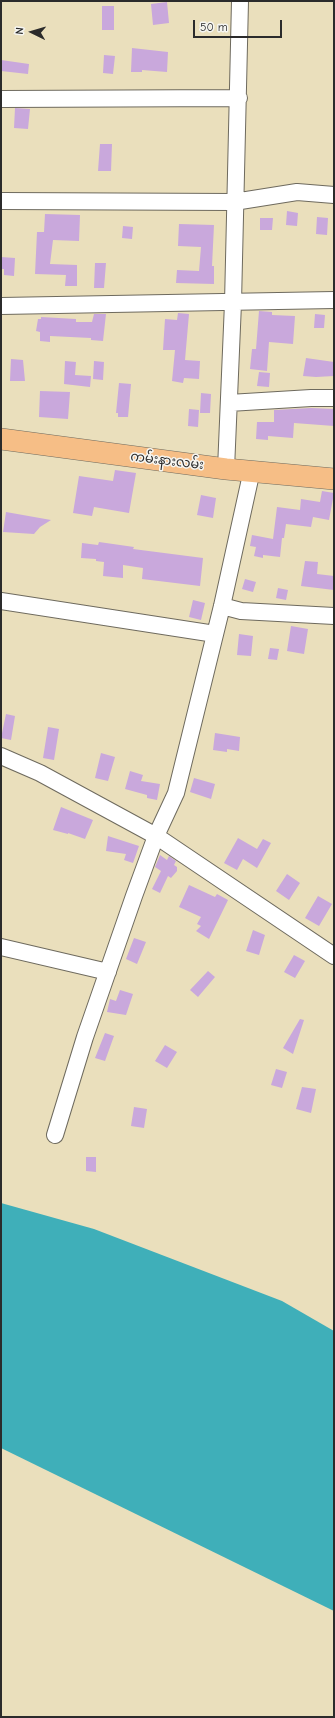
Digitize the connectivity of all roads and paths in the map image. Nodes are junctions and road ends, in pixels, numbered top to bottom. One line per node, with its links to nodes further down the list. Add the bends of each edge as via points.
1 (240, 1): 2 (street)
2 (239, 98): 3 (street); 6 (street)
3 (1, 99)
4 (334, 195): 6 (street, via 297,192)
5 (1, 201): 6 (street)
6 (234, 202): 8 (street)
7 (334, 300): 8 (street)
8 (233, 303): 9 (street); 11 (street)
9 (1, 306)
10 (334, 398): 11 (street)
11 (229, 403): 13 (street)
12 (1, 439): 13 (main road, ကမ်းနားလမ်း)
13 (226, 469): 14 (main road, ကမ်းနားလမ်း)
14 (252, 470): 15 (main road, ကမ်းနားလမ်း); 17 (street)
15 (334, 479)
16 (1, 601): 19 (street)
17 (222, 606): 18 (street, via 241,611); 19 (street)
18 (334, 616)
19 (215, 634): 21 (street, via 176,793)
20 (1, 756): 21 (street, via 40,773)
21 (156, 836): 23 (street); 24 (street)
22 (1, 947): 24 (street)
23 (334, 956)
24 (108, 972): 25 (street, via 85,1036)
25 (55, 1135)

